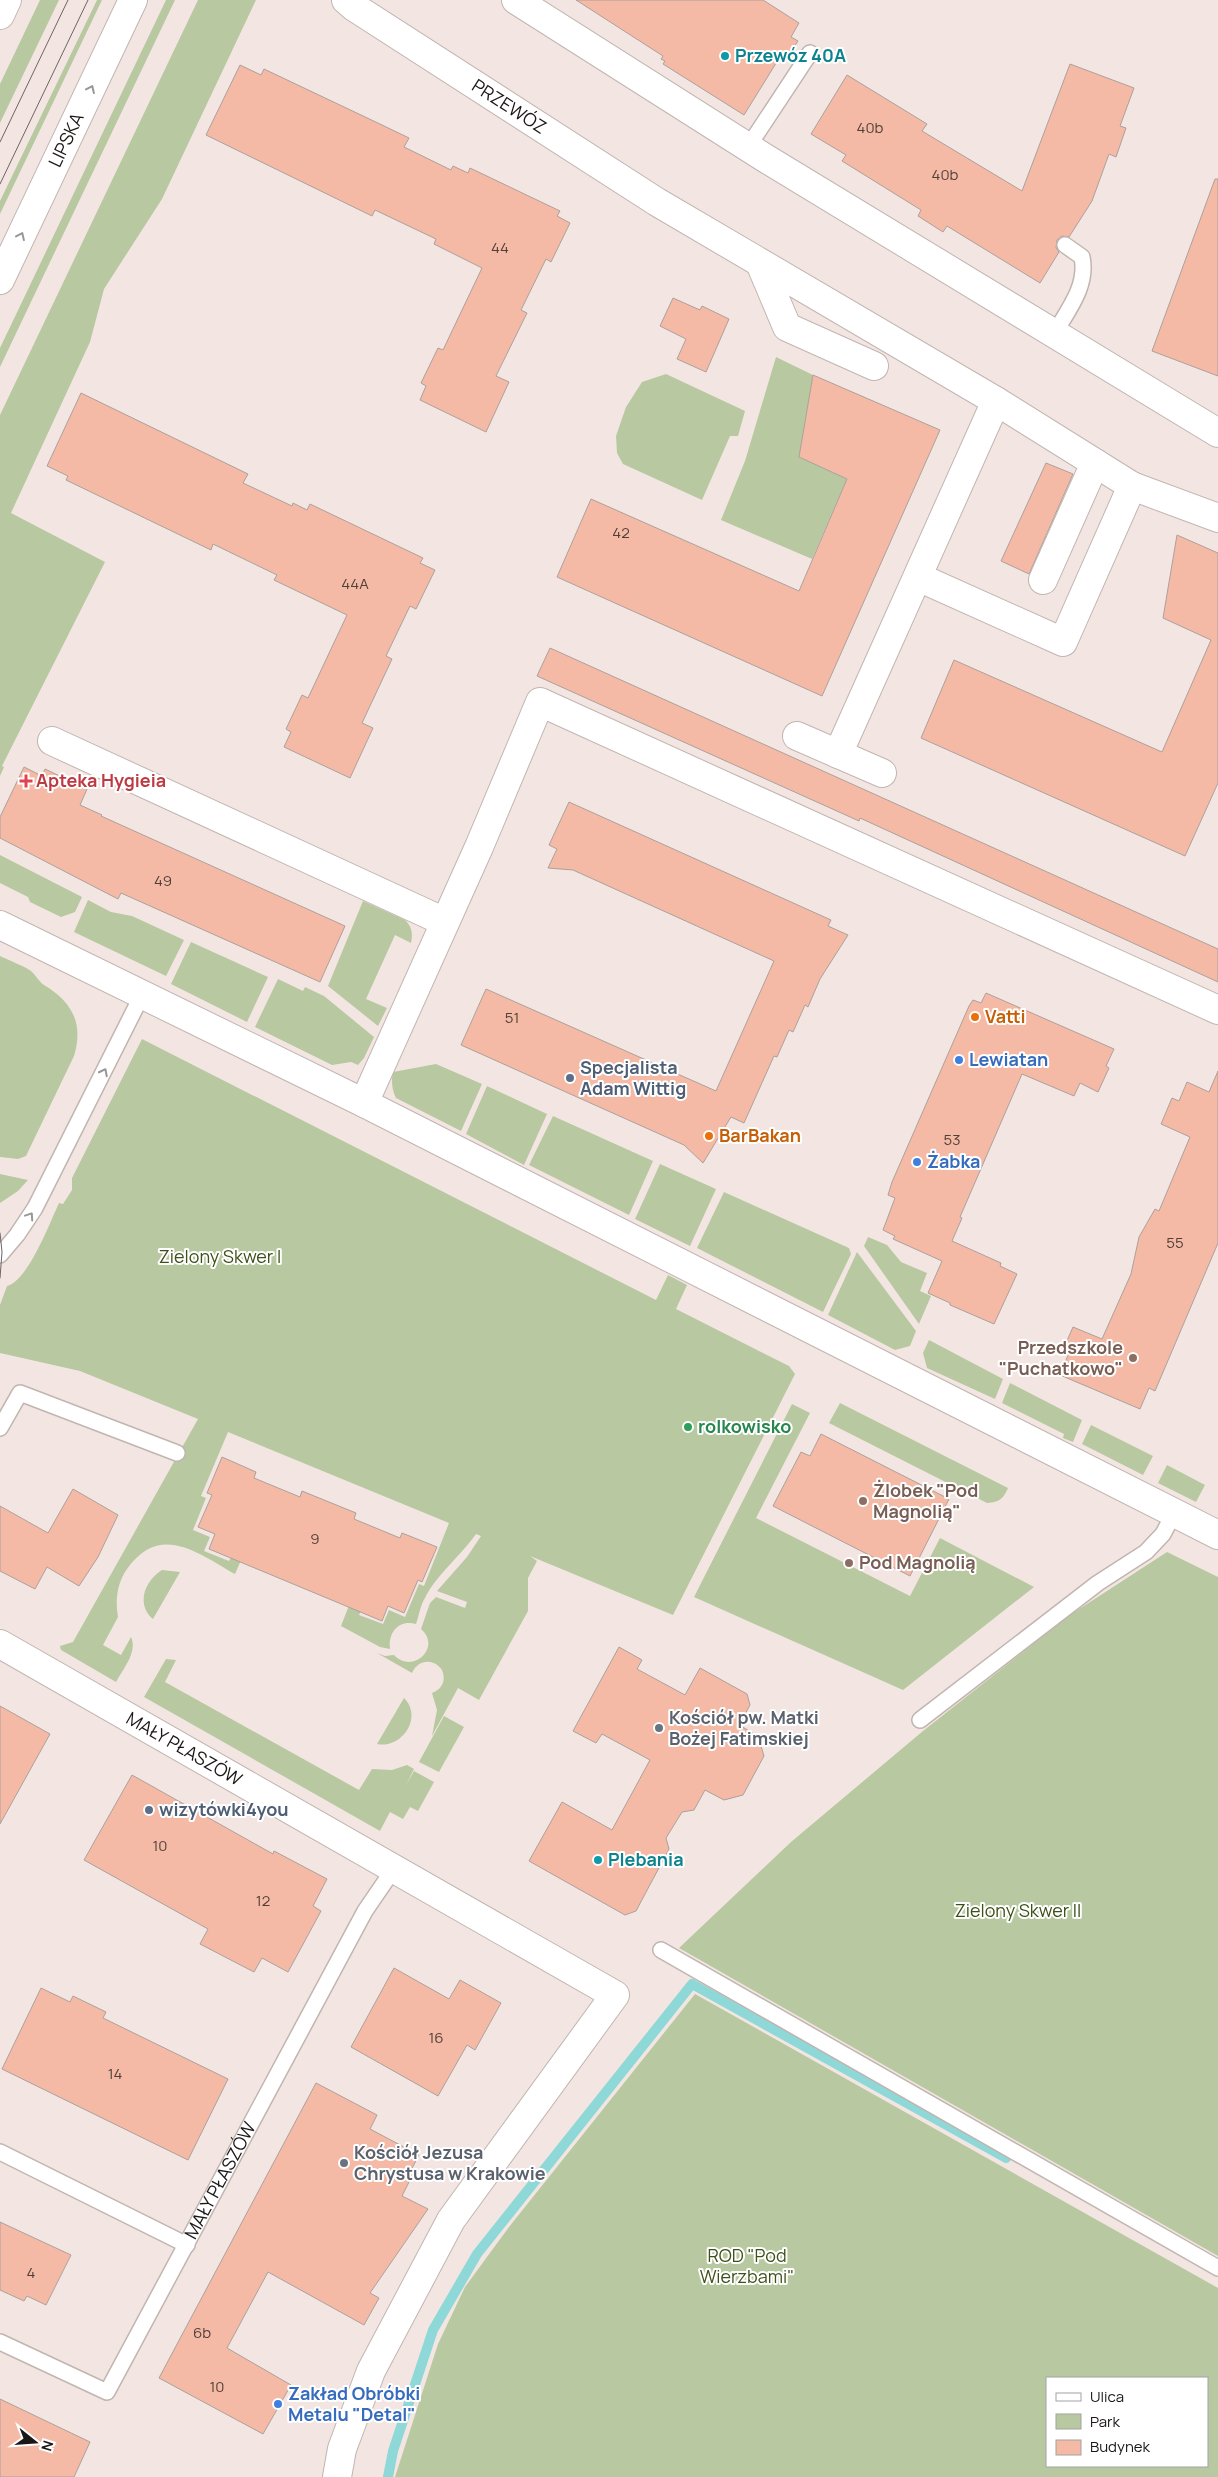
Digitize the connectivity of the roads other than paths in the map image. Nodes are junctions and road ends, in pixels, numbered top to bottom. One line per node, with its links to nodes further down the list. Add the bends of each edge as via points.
1 (7, 0): 5 (street)
2 (133, 0): 10 (street, LIPSKA, one-way to 2)
3 (346, 0): 9 (street, PRZEWÓZ, via 672,212)
4 (516, 0): 7 (street)
5 (0, 15)
6 (810, 53): 7 (lane)
7 (748, 147): 11 (street)
8 (1065, 245): 11 (lane, via 1082,257 1084,269 1081,286)
9 (760, 263): 12 (street, via 787,327); 13 (street, PRZEWÓZ)
10 (0, 280)
11 (1054, 334): 14 (street)
12 (874, 366)
13 (996, 401): 15 (street, PRZEWÓZ); 18 (street)
14 (1218, 432)
15 (1095, 463): 16 (street, PRZEWÓZ); 19 (street)
16 (1132, 486): 17 (street, PRZEWÓZ); 18 (street, via 1063,642)
17 (1218, 518)
18 (918, 576): 22 (street)
19 (1043, 580)
20 (797, 736): 22 (street)
21 (52, 741): 24 (street)
22 (838, 754): 23 (street)
23 (882, 773)
24 (445, 922): 27 (street, via 540,702); 28 (street)
25 (0, 925): 26 (street)
26 (142, 995): 28 (street); 29 (lane, one-way to 26, via 35,1208)
27 (1218, 1010)
28 (364, 1103): 32 (street)
29 (0, 1255)
30 (0, 1428): 31 (lane, via 20,1393)
31 (177, 1452)
32 (1174, 1513): 33 (street); 35 (lane, via 1163,1534 1146,1552 1098,1583)
33 (1218, 1534)
34 (0, 1644): 36 (street, MAŁY PŁASZÓW)
35 (920, 1720)
36 (393, 1870): 39 (lane, MAŁY PŁASZÓW, via 365,1911); 42 (street, MAŁY PŁASZÓW, via 615,1995 451,2220 371,2372 342,2448)
37 (661, 1950): 40 (lane)
38 (0, 2152): 39 (lane)
39 (187, 2245): 41 (lane, MAŁY PŁASZÓW, via 107,2392)
40 (1218, 2268)
41 (0, 2342)
42 (337, 2477)

